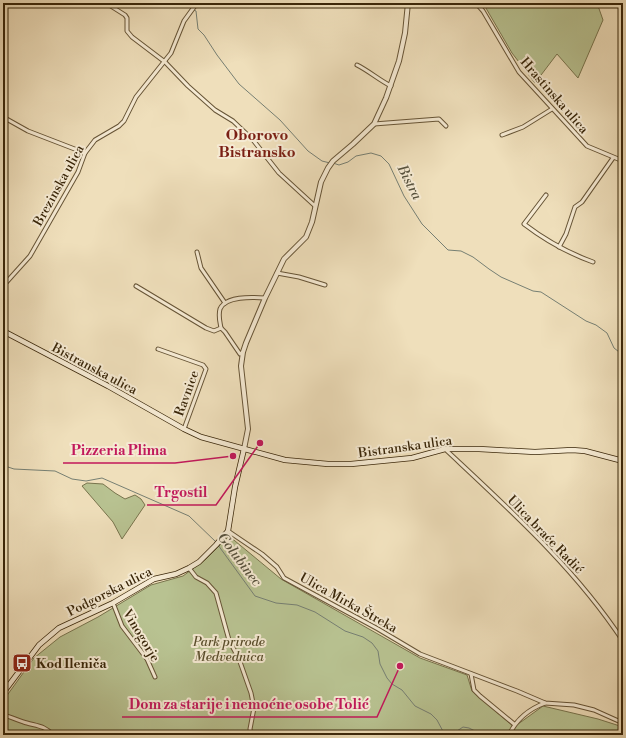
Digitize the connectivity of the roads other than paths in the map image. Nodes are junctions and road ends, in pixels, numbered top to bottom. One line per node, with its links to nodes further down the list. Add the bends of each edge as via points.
1 (106, 3): 5 (street, via 125,15 127,31 132,37)
2 (408, 3): 7 (street, via 400,60)
3 (476, 3): 8 (street, Hrastinska ulica, via 494,28 519,72)
4 (196, 4): 5 (street, Brezinska ulica, via 184,21 171,53)
5 (164, 62): 13 (street, Brezinska ulica, via 136,97 124,121 95,140); 17 (street, via 215,110 233,121 253,140 279,172)
6 (357, 65): 7 (street)
7 (391, 86): 10 (street)
8 (552, 109): 12 (street, via 523,127); 14 (street, Hrastinska ulica, via 587,146)
9 (3, 117): 13 (street, via 28,131)
10 (374, 124): 11 (street, via 439,119); 17 (street, via 331,165 321,182)
11 (446, 126)
12 (502, 136)
13 (85, 154): 23 (street, Brezinska ulica, via 78,172 30,256)
14 (613, 158): 15 (street, Hrastinska ulica); 18 (street, via 582,202 575,207)
15 (623, 161)
16 (546, 195): 18 (street, via 524,224)
17 (315, 206): 21 (street, via 306,237 284,259)
18 (559, 247): 20 (street)
19 (197, 252): 26 (street, via 201,268)
20 (593, 262)
21 (277, 273): 22 (street); 25 (street)
22 (325, 285)
23 (3, 286)
24 (136, 286): 27 (street, via 206,328 214,331)
25 (265, 298): 26 (street, via 243,298); 30 (street)
26 (225, 303): 27 (street, via 219,315)
27 (221, 328): 30 (street, via 240,354)
28 (3, 331): 31 (main road, Bistranska ulica)
29 (158, 349): 31 (street, Ravnice, via 203,365 206,369)
30 (243, 352): 33 (street, via 241,366 248,429)
31 (184, 429): 33 (main road, Bistranska ulica)
32 (444, 449): 33 (main road, Bistranska ulica, via 412,458 328,464 285,460); 34 (main road, Bistranska ulica, via 535,452 572,450); 38 (street, Ulica braće Radić, via 550,551 577,580)
33 (244, 450): 35 (main road)
34 (623, 461)
35 (228, 531): 36 (main road, Podgorska ulica); 39 (street, Ulica Mirka Štreka, via 277,567 284,578 420,654)
36 (189, 568): 37 (main road, Podgorska ulica, via 154,579); 47 (street, via 196,578 207,583 216,594 229,640 251,693 254,708)
37 (113, 603): 40 (street, Vinogorje, via 122,626 147,659); 41 (main road, Podgorska ulica, via 59,628 32,653)
38 (623, 641)
39 (470, 674): 42 (street, Ulica Mirka Štreka); 45 (street, via 474,690)
40 (154, 677)
41 (3, 693)
42 (545, 703): 44 (street, via 574,705 594,710); 45 (street, via 535,707)
43 (3, 715): 46 (street, via 48,729)
44 (623, 723)
45 (514, 724): 48 (street)
46 (53, 735)
47 (251, 735)
48 (509, 735)

